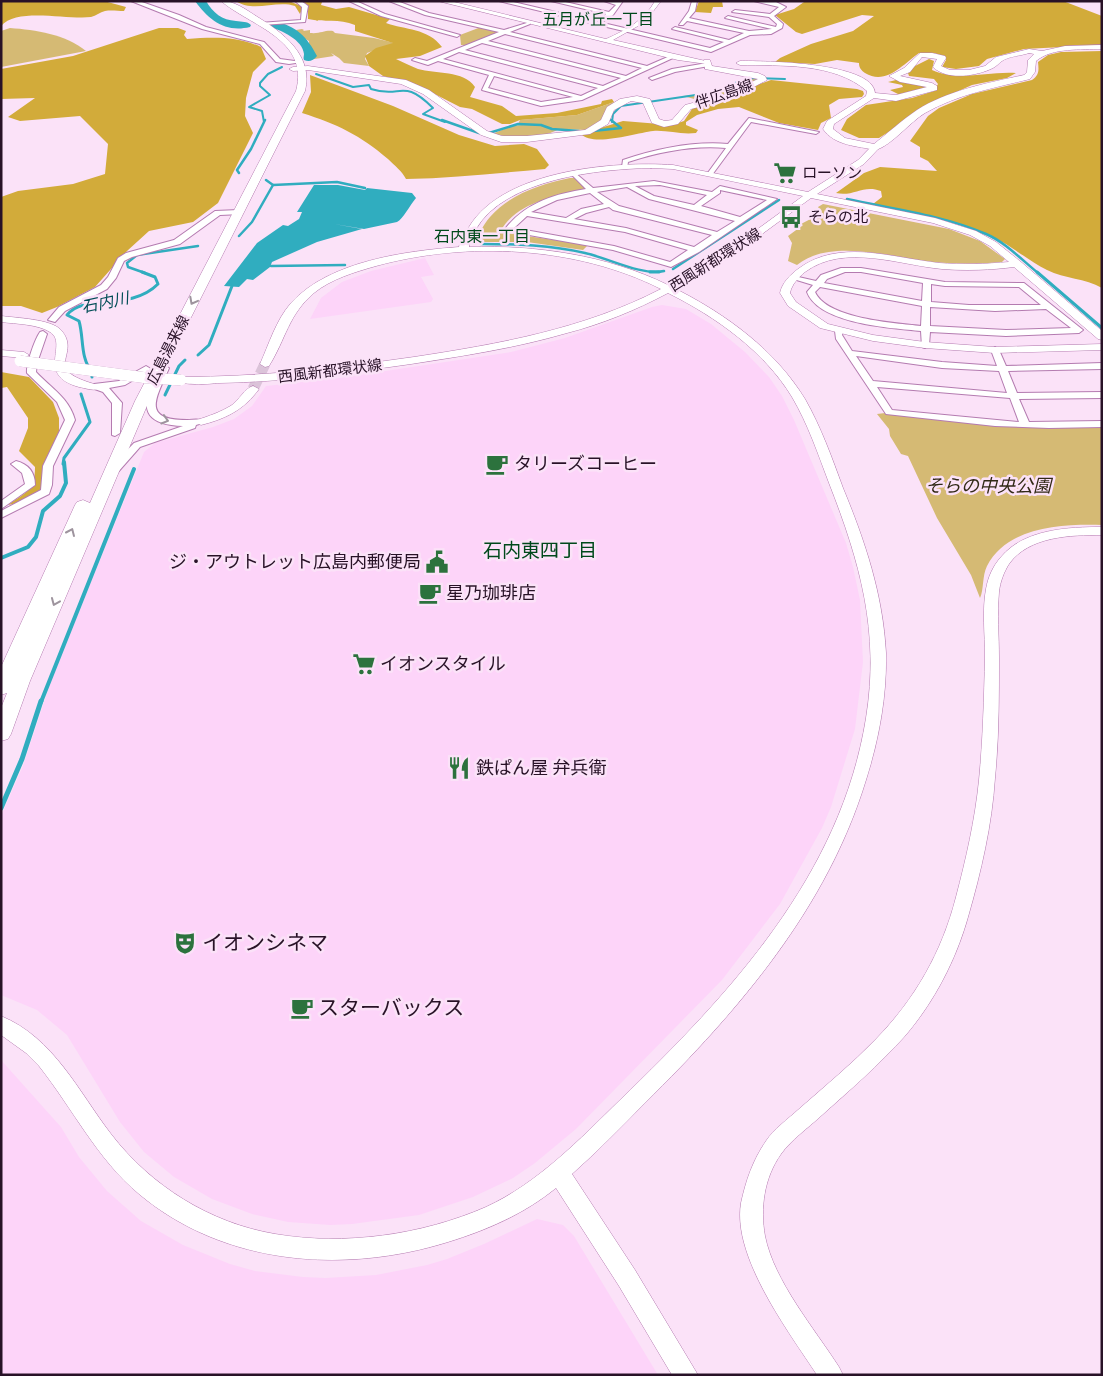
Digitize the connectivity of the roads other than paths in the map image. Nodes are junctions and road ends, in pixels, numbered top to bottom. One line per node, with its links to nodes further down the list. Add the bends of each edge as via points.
1 (133, 1): 40 (street, via 204,28 251,39 268,47 274,59)
2 (216, 1): 40 (main road, via 268,34)
3 (225, 1): 21 (main road)
4 (297, 1): 21 (street, via 305,6 303,21)
5 (351, 1): 33 (street)
6 (391, 1): 23 (street, via 427,14)
7 (442, 1): 20 (street)
8 (501, 1): 22 (street)
9 (553, 1): 16 (street)
10 (606, 1): 14 (street)
11 (658, 1): 26 (street, via 647,17)
12 (695, 1): 19 (street)
13 (756, 1): 17 (street, via 783,7)
14 (620, 3): 16 (street)
15 (732, 11): 17 (street, via 758,17)
16 (611, 14): 22 (street)
17 (771, 16): 25 (street, via 780,24)
18 (728, 18): 25 (street)
19 (686, 19): 24 (street); 28 (street)
20 (528, 23): 27 (street); 31 (street)
21 (262, 24): 40 (main road, via 296,54)
22 (597, 24): 26 (street)
23 (479, 26): 27 (street); 33 (street)
24 (675, 29): 29 (street); 32 (street)
25 (779, 29): 28 (street)
26 (628, 31): 29 (street); 31 (street)
27 (503, 32): 30 (street); 41 (street)
28 (749, 33): 32 (street)
29 (660, 38): 32 (street, via 711,50)
30 (481, 41): 33 (street); 43 (street)
31 (606, 41): 36 (street)
32 (732, 42)
33 (459, 43): 37 (street); 45 (street)
34 (1102, 47): 35 (main road)
35 (1042, 53): 46 (main road, via 1029,51 999,59 997,64 987,68 964,72 942,71 937,67 942,58 920,55 906,70 893,76 934,88 896,98); 50 (main road, via 1032,60 1027,76 976,88 933,105)
36 (672, 57): 39 (street); 41 (street)
37 (437, 59): 38 (street, via 428,63); 42 (street)
38 (415, 60)
39 (707, 64): 40 (main road, 伴広島線, via 714,69 761,77 761,82 730,96 688,107 672,123 654,121 647,101 634,98 610,108 605,122 587,132 527,140 484,133 426,92 403,82); 44 (street); 46 (main road, 伴広島線, via 816,66 863,83 871,90)
40 (296, 65): 62 (main road, 広島湯来線, via 302,84 296,99)
41 (648, 68): 43 (street)
42 (492, 74): 47 (street); 47 (street, via 484,88 539,104)
43 (626, 78): 45 (street)
44 (652, 78)
45 (604, 88): 47 (street)
46 (871, 95): 50 (main road, via 864,103 830,123 828,128 839,138)
47 (582, 98)
48 (816, 132): 49 (street, via 749,120)
49 (730, 146): 51 (street, via 721,144 643,156 625,161); 53 (street)
50 (876, 147): 59 (street, 西風新都環状線, via 869,156)
51 (625, 167): 52 (street); 53 (street, via 664,166)
52 (574, 174): 57 (street); 67 (street, via 532,184 493,205 475,223)
53 (710, 174): 54 (street)
54 (732, 179): 56 (street); 59 (street)
55 (629, 185): 57 (street); 58 (street, via 660,183); 61 (street, via 643,195)
56 (720, 188): 58 (street); 65 (street, via 773,199)
57 (591, 191): 60 (street); 63 (street, via 557,198)
58 (713, 194): 61 (street)
59 (808, 195): 69 (street, via 964,229 993,244); 73 (street, 西風新都環状線, via 726,255)
60 (610, 205): 64 (street, via 584,211); 66 (street)
61 (695, 207): 65 (street)
62 (234, 212): 77 (street, via 213,215 177,242 128,254 104,288 62,309); 84 (main road, 広島湯来線, one-way to 84); 92 (main road, 広島湯来線)
63 (525, 213): 64 (street); 68 (street, via 509,229 614,248 671,265)
64 (569, 219): 68 (street, via 639,233)
65 (741, 220): 66 (street)
66 (719, 235): 68 (street)
67 (464, 250): 73 (street, via 514,249 568,255 611,266); 90 (street, via 375,263 340,274 318,286 290,312)
68 (696, 250)
69 (1018, 264): 70 (street, via 946,266 840,255 810,263); 81 (street)
70 (794, 278): 72 (street); 79 (street, via 786,287 788,299 815,320)
71 (927, 282): 72 (street, via 855,270 831,273); 74 (street); 75 (street, via 973,286 1021,285)
72 (818, 284): 74 (street); 78 (street, via 811,292 812,296 834,312)
73 (662, 288): 94 (street, 西風新都環状線, via 580,318 475,344 311,369); 94 (street, 西風新都環状線, via 634,306 588,322 524,340 439,357 292,377 246,380); 114 (street, via 704,309 749,342 782,375 805,410 860,543 869,575 878,632 877,697 867,752 848,813 798,912 756,972 720,1013)
74 (926, 305): 75 (street, via 986,308); 78 (street)
75 (1048, 306): 78 (street, via 1079,330 1008,333)
76 (1, 318): 96 (street, via 38,324 56,331 61,340 59,363 63,374 76,383)
77 (52, 320)
78 (925, 328): 82 (street)
79 (839, 331): 82 (street); 87 (street)
80 (43, 334): 107 (street, via 32,361 32,373 60,398 70,420 48,466 45,492)
81 (1102, 337)
82 (925, 346): 85 (street)
83 (1102, 347): 85 (street)
84 (168, 348): 100 (street, one-way to 100, via 164,369 151,400 151,411 154,416 167,421); 105 (main road, 広島湯来線)
85 (995, 350): 93 (street)
86 (1, 352): 88 (street, 西風新都環状線)
87 (848, 353): 93 (street, via 946,366); 95 (street)
88 (22, 358): 89 (street, 西風新都環状線); 94 (street, 西風新都環状線, bridge, via 146,378)
89 (1, 360)
90 (265, 364)
91 (1102, 366): 93 (street)
92 (146, 369): 96 (street, via 122,383); 103 (main road, 広島湯来線)
93 (1002, 369): 99 (street)
94 (183, 377)
95 (870, 384): 99 (street); 102 (street, via 889,412)
96 (94, 387): 103 (street, via 106,390 117,403)
97 (253, 389): 100 (street, via 235,408)
98 (1102, 394): 99 (street)
99 (1014, 396): 102 (street)
100 (202, 422): 105 (street, via 137,445)
101 (1102, 424): 102 (street)
102 (1025, 425)
103 (115, 433): 109 (main road, 広島湯来線, one-way to 103)
104 (16, 464): 106 (street, via 24,468 30,485)
105 (108, 477): 112 (main road, 広島湯来線, one-way to 112)
106 (1, 506)
107 (1, 515)
108 (1102, 531): 116 (street, via 1043,537 1019,547 997,570 992,591 985,798 957,929 929,987 897,1031 774,1146 758,1174 751,1214 760,1258 772,1285)
109 (60, 554): 110 (main road, via 44,571); 111 (main road, 広島湯来線)
110 (1, 665)
111 (1, 688)
112 (1, 734)
113 (1, 1025): 114 (street, via 24,1037 44,1057 114,1154 143,1184 179,1210 242,1238 326,1249 423,1238 495,1213)
114 (558, 1174): 115 (street)
115 (686, 1375)
116 (831, 1375)

